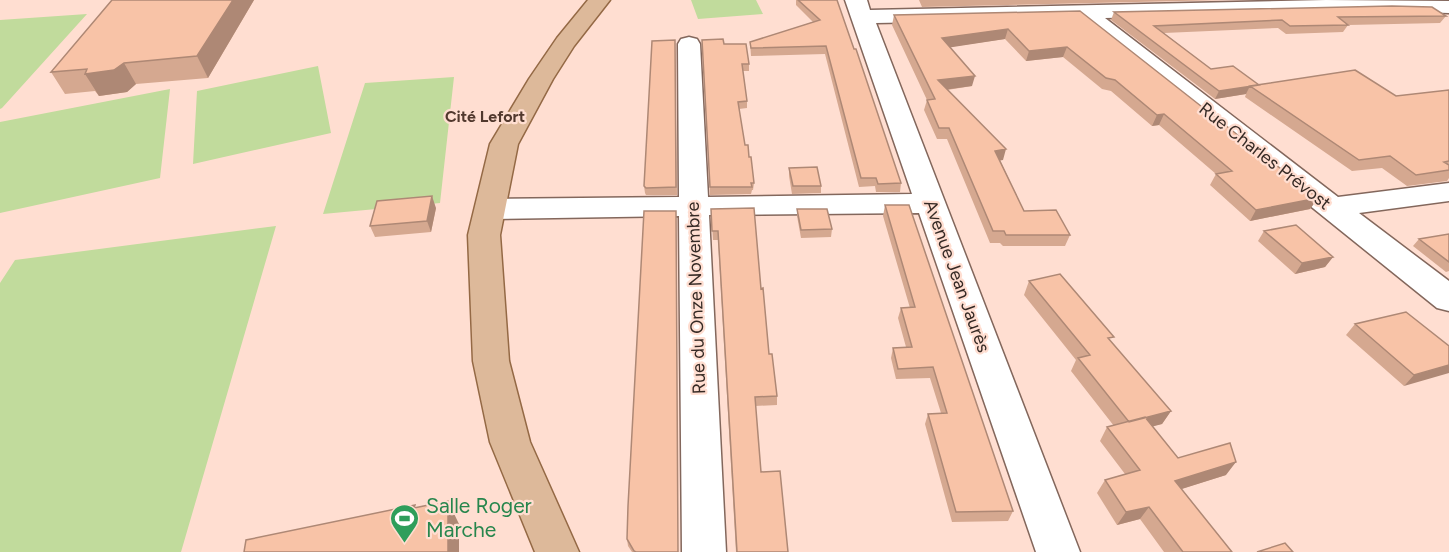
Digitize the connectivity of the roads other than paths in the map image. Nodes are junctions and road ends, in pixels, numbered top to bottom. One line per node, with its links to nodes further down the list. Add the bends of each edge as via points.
1 (599, 0): 10 (main road, via 541,79 504,144)
2 (1449, 7): 4 (street)
3 (859, 9): 4 (street); 7 (street, Avenue Jean Jaurès)
4 (1082, 11): 9 (street, Rue Charles Prévost)
5 (689, 44): 8 (street, Rue du Onze Novembre)
6 (1449, 192): 9 (street)
7 (930, 203): 8 (street); 14 (street, Avenue Jean Jaurès)
8 (694, 206): 10 (street); 13 (street, Rue du Onze Novembre)
9 (1331, 207): 11 (street, Rue Charles Prévost)
10 (490, 209): 12 (main road, via 484,235 491,361 510,442)
11 (1449, 299)
12 (557, 552)
13 (704, 552)
14 (1058, 552)

